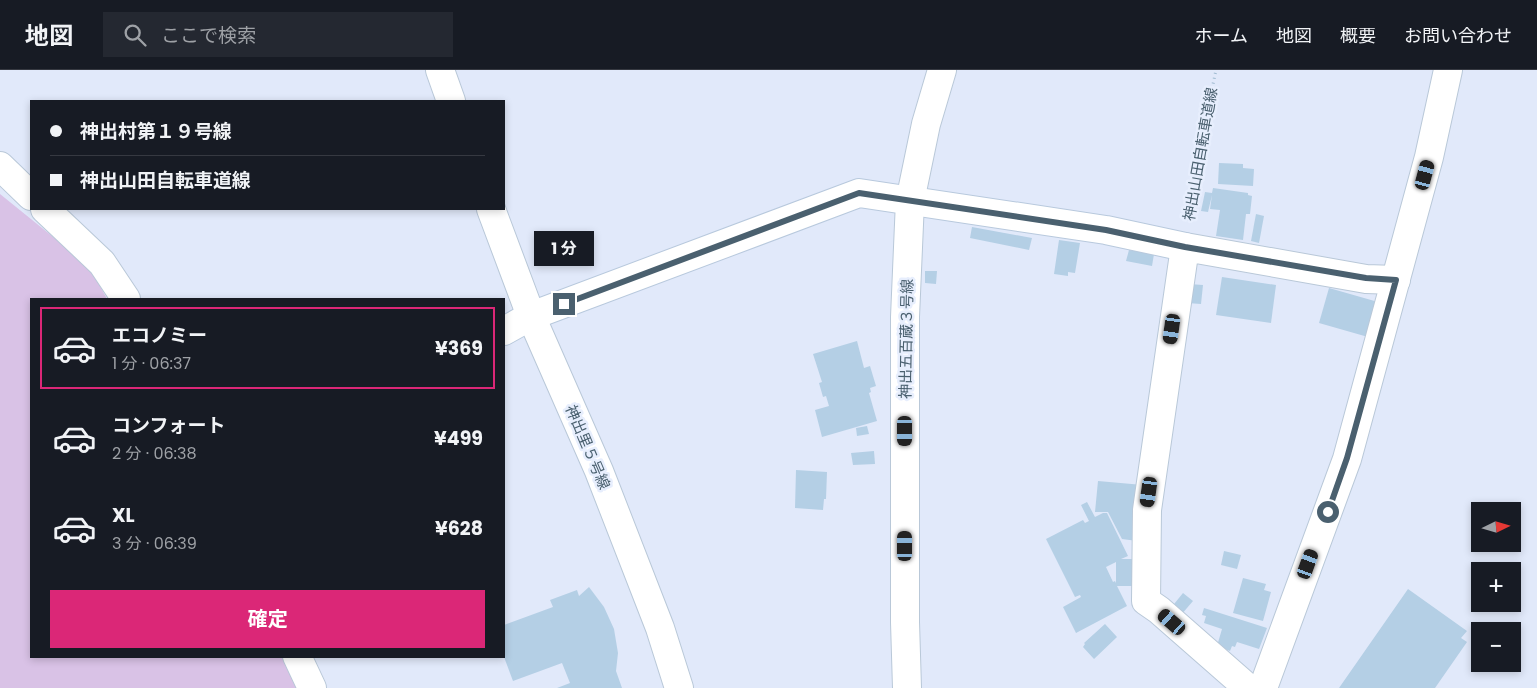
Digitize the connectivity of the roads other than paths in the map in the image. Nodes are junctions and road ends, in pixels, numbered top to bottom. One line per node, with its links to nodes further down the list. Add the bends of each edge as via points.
1 (440, 70): 4 (street)
2 (942, 70): 7 (street, 神出五百蔵３号線, via 926,124)
3 (1448, 70): 11 (street, via 1429,158)
4 (451, 100)
5 (0, 166): 6 (street)
6 (30, 195)
7 (910, 201): 10 (street, via 1106,230); 13 (street, via 859,193); 18 (street, 神出五百蔵３号線, via 905,317)
8 (46, 210): 12 (street, via 102,262)
9 (491, 210): 13 (street, 神出里５号線)
10 (1185, 247): 11 (street, via 1366,278); 19 (street, via 1147,510 1146,601)
11 (1396, 280): 20 (street, via 1347,458)
12 (125, 298)
13 (531, 316): 14 (street); 17 (street, 神出里５号線, via 600,471 660,628)
14 (505, 330)
15 (298, 658): 16 (street)
16 (312, 688)
17 (679, 688)
18 (908, 688)
19 (1248, 688)
20 (1263, 688)

